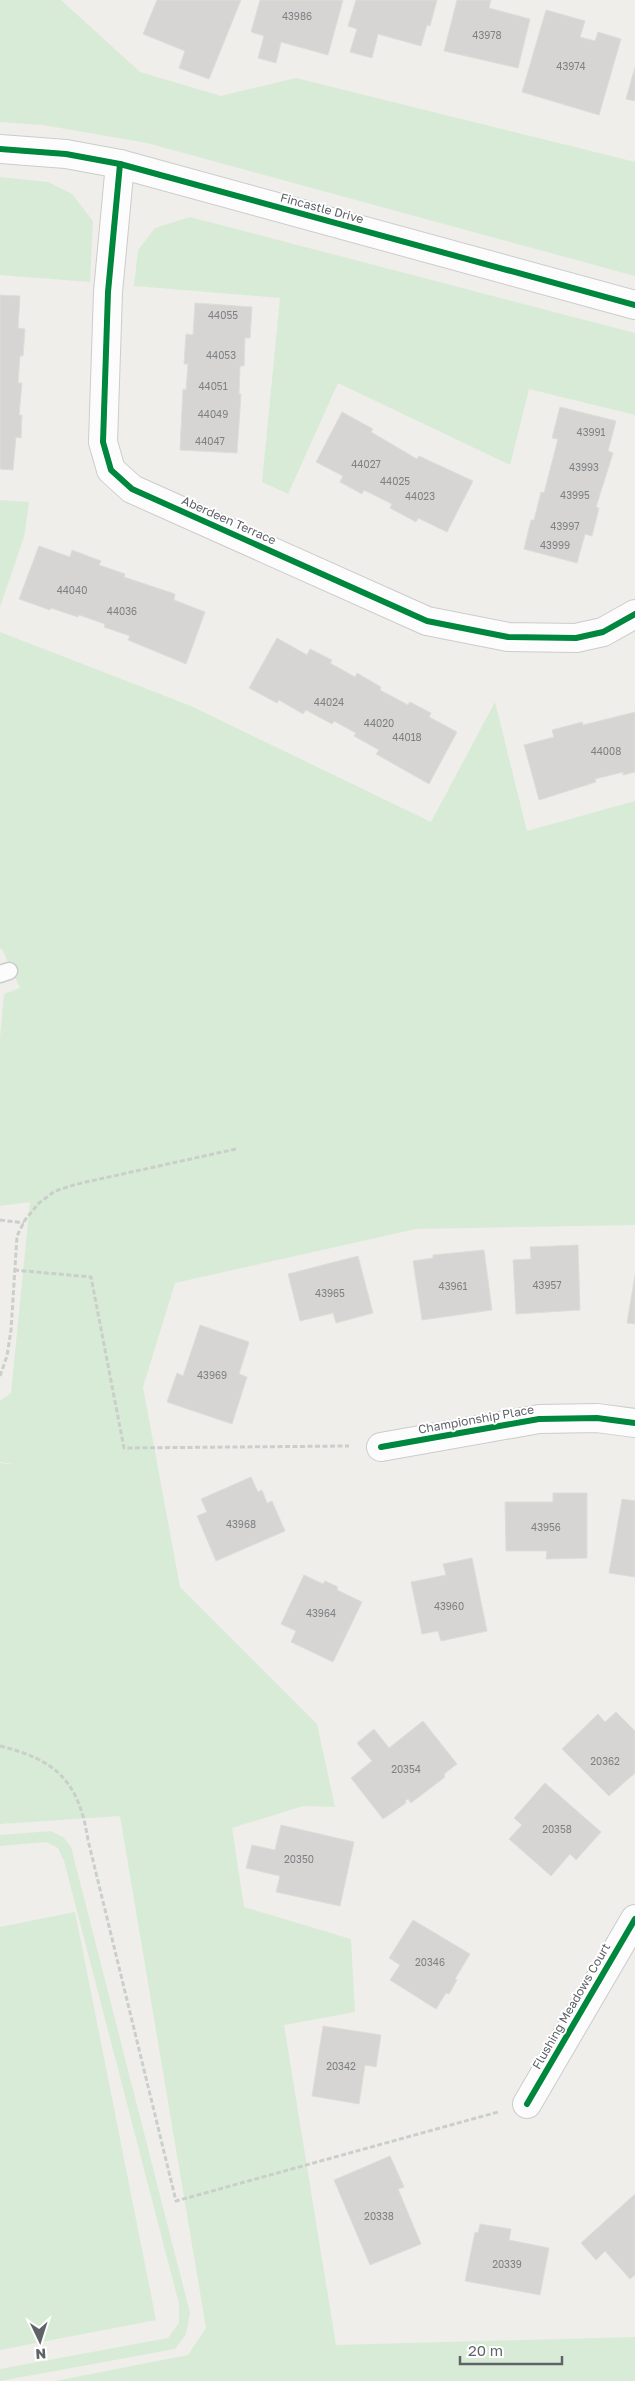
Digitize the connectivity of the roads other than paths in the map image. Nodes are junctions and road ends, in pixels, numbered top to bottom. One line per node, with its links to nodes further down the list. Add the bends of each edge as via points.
1 (0, 148): 2 (street, Fincastle Drive, via 66,154)
2 (120, 164): 3 (street, Fincastle Drive); 4 (street, Aberdeen Terrace, via 108,292 104,442 111,470 132,489 427,621 508,637 576,638 603,632)
3 (635, 305)
4 (635, 614)
5 (635, 1423): 6 (street, Championship Place, via 597,1418 539,1419)
6 (381, 1447)
7 (635, 1919): 8 (street, Flushing Meadows Court)
8 (527, 2104)

